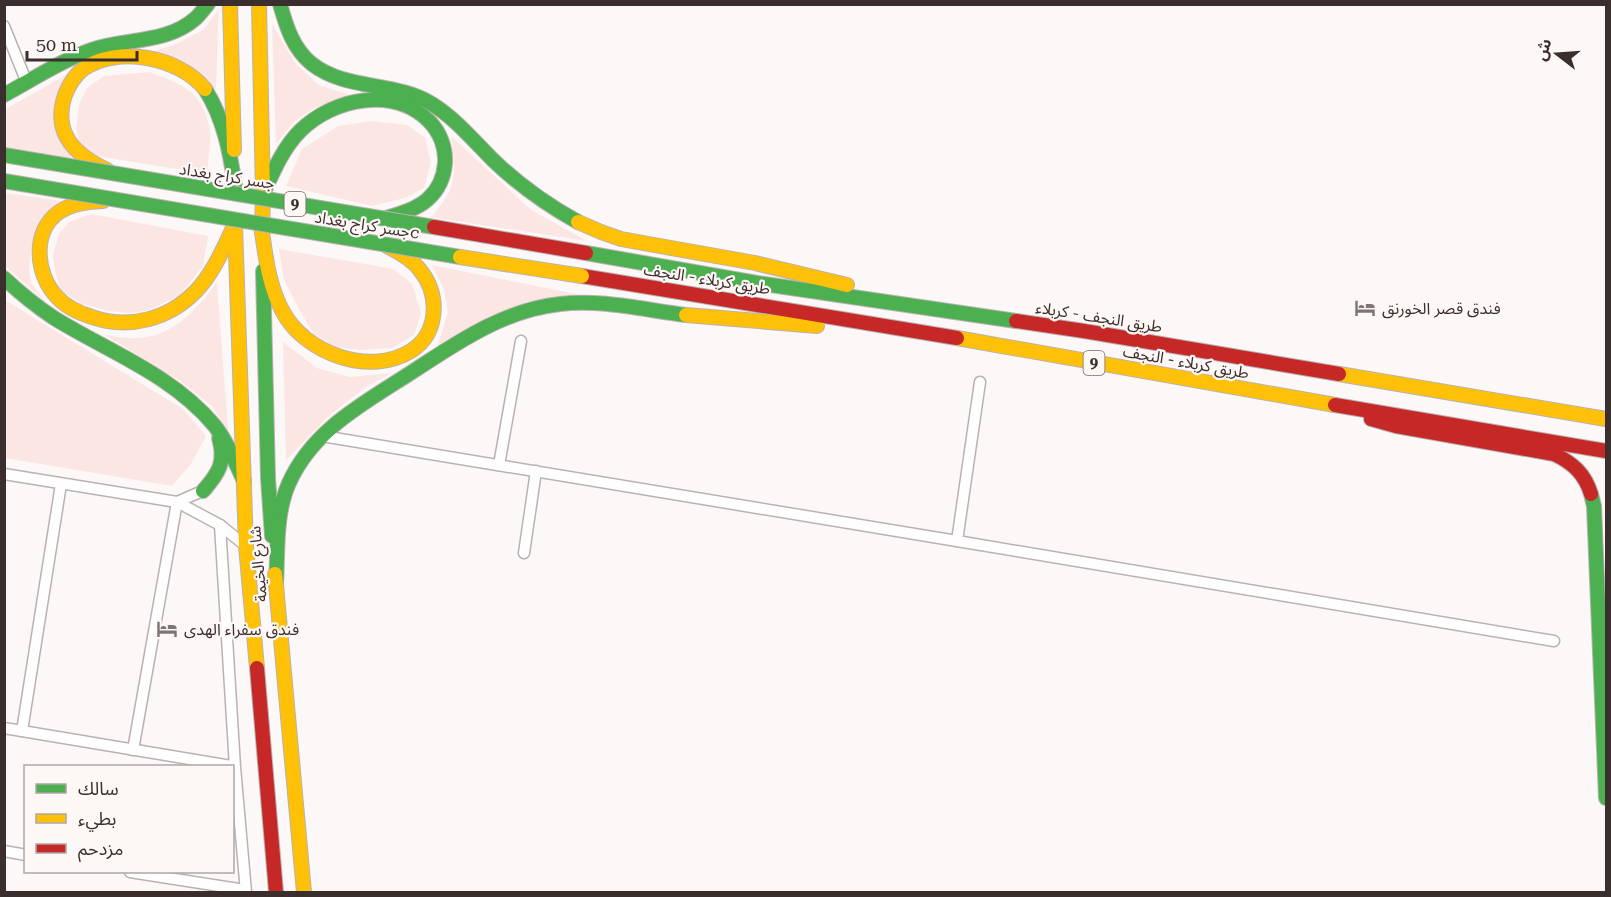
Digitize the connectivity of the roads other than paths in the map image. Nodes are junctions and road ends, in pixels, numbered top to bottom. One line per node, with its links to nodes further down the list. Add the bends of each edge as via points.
1 (208, 4): 6 (main road, via 187,26 176,31 94,49)
2 (230, 4): 11 (main road)
3 (259, 4): 12 (main road)
4 (280, 4): 21 (main road, via 294,42 312,64 338,78 394,89 437,107 519,183 544,202 602,234 806,274)
5 (4, 26): 6 (street)
6 (27, 83): 7 (main road)
7 (4, 95)
8 (4, 155): 9 (main road, جسر كراج بغداد / 9, bridge)
9 (126, 176): 11 (main road, bridge, via 94,165 80,155 67,139 61,117 64,97 85,68 95,62 130,57 172,64 202,86 219,117); 14 (main road, جسر كراج بغداد / 9, bridge)
10 (4, 180): 13 (main road, جسر كراج بغدادc / 9, bridge)
11 (235, 186): 15 (main road, شارع الخيمة)
12 (263, 194): 14 (main road, via 282,156 308,123 351,102 397,103 418,111 434,125 444,143 445,166 443,177 427,200); 16 (main road)
13 (124, 201): 15 (main road, bridge, via 67,207 50,221 40,242 40,264 55,295 82,314 104,320 141,322 167,312 192,295 214,268); 17 (main road, جسر كراج بغدادc / 9, bridge)
14 (386, 218): 18 (main road, جسر كراج بغداد / 9, bridge)
15 (235, 224): 28 (main road, شارع الخيمة)
16 (262, 232): 17 (main road, bridge, via 275,294 293,327 324,351 348,359 400,356 427,335 432,323 434,299 426,277 411,259); 45 (main road, شارع الخيمة, via 268,478)
17 (382, 244): 19 (main road, جسر كراج بغدادc / 9, bridge)
18 (586, 253): 21 (main road, طريق النجف - کربلاء / 9)
19 (582, 276): 22 (main road, طريق کربلاء - النجف / 9)
20 (4, 278): 27 (main road, via 39,309 184,394)
21 (943, 310): 26 (main road, طريق النجف - کربلاء / 9)
22 (938, 336): 25 (main road, طريق کربلاء - النجف / 9); 29 (main road, via 594,303 540,307 483,328 364,402)
23 (521, 341): 32 (street)
24 (980, 382): 41 (street)
25 (1339, 406): 30 (main road, طريق کربلاء - النجف / 9); 42 (main road, via 1396,426 1554,454 1568,460 1591,491)
26 (1606, 419)
27 (213, 423): 31 (main road); 37 (main road, via 220,439 222,460 213,481)
28 (242, 431): 31 (street); 35 (main road, شارع الخيمة)
29 (322, 436): 32 (street); 45 (main road, via 300,462 289,484 283,504)
30 (1606, 451)
31 (234, 461): 35 (main road); 37 (street, via 225,476)
32 (499, 465): 33 (street)
33 (536, 471): 41 (street); 44 (street)
34 (4, 474): 36 (street)
35 (244, 481): 43 (main road, شارع الخيمة)
36 (62, 484): 39 (street); 48 (street)
37 (203, 491): 39 (street)
38 (1606, 498): 42 (main road)
39 (177, 502): 40 (street); 49 (street)
40 (220, 525): 43 (street); 51 (street)
41 (957, 541): 46 (street)
42 (1597, 544): 53 (main road)
43 (246, 546): 58 (main road, شارع الخيمة)
44 (524, 553)
45 (276, 586): 59 (main road, شارع الخيمة)
46 (1554, 641)
47 (4, 728): 48 (street)
48 (22, 731): 49 (street)
49 (133, 750): 50 (street)
50 (221, 765)
51 (233, 765)
52 (234, 777): 57 (street)
53 (1606, 798)
54 (4, 851): 55 (street)
55 (24, 855)
56 (136, 873): 57 (street)
57 (246, 891)
58 (276, 892)
59 (304, 892)

